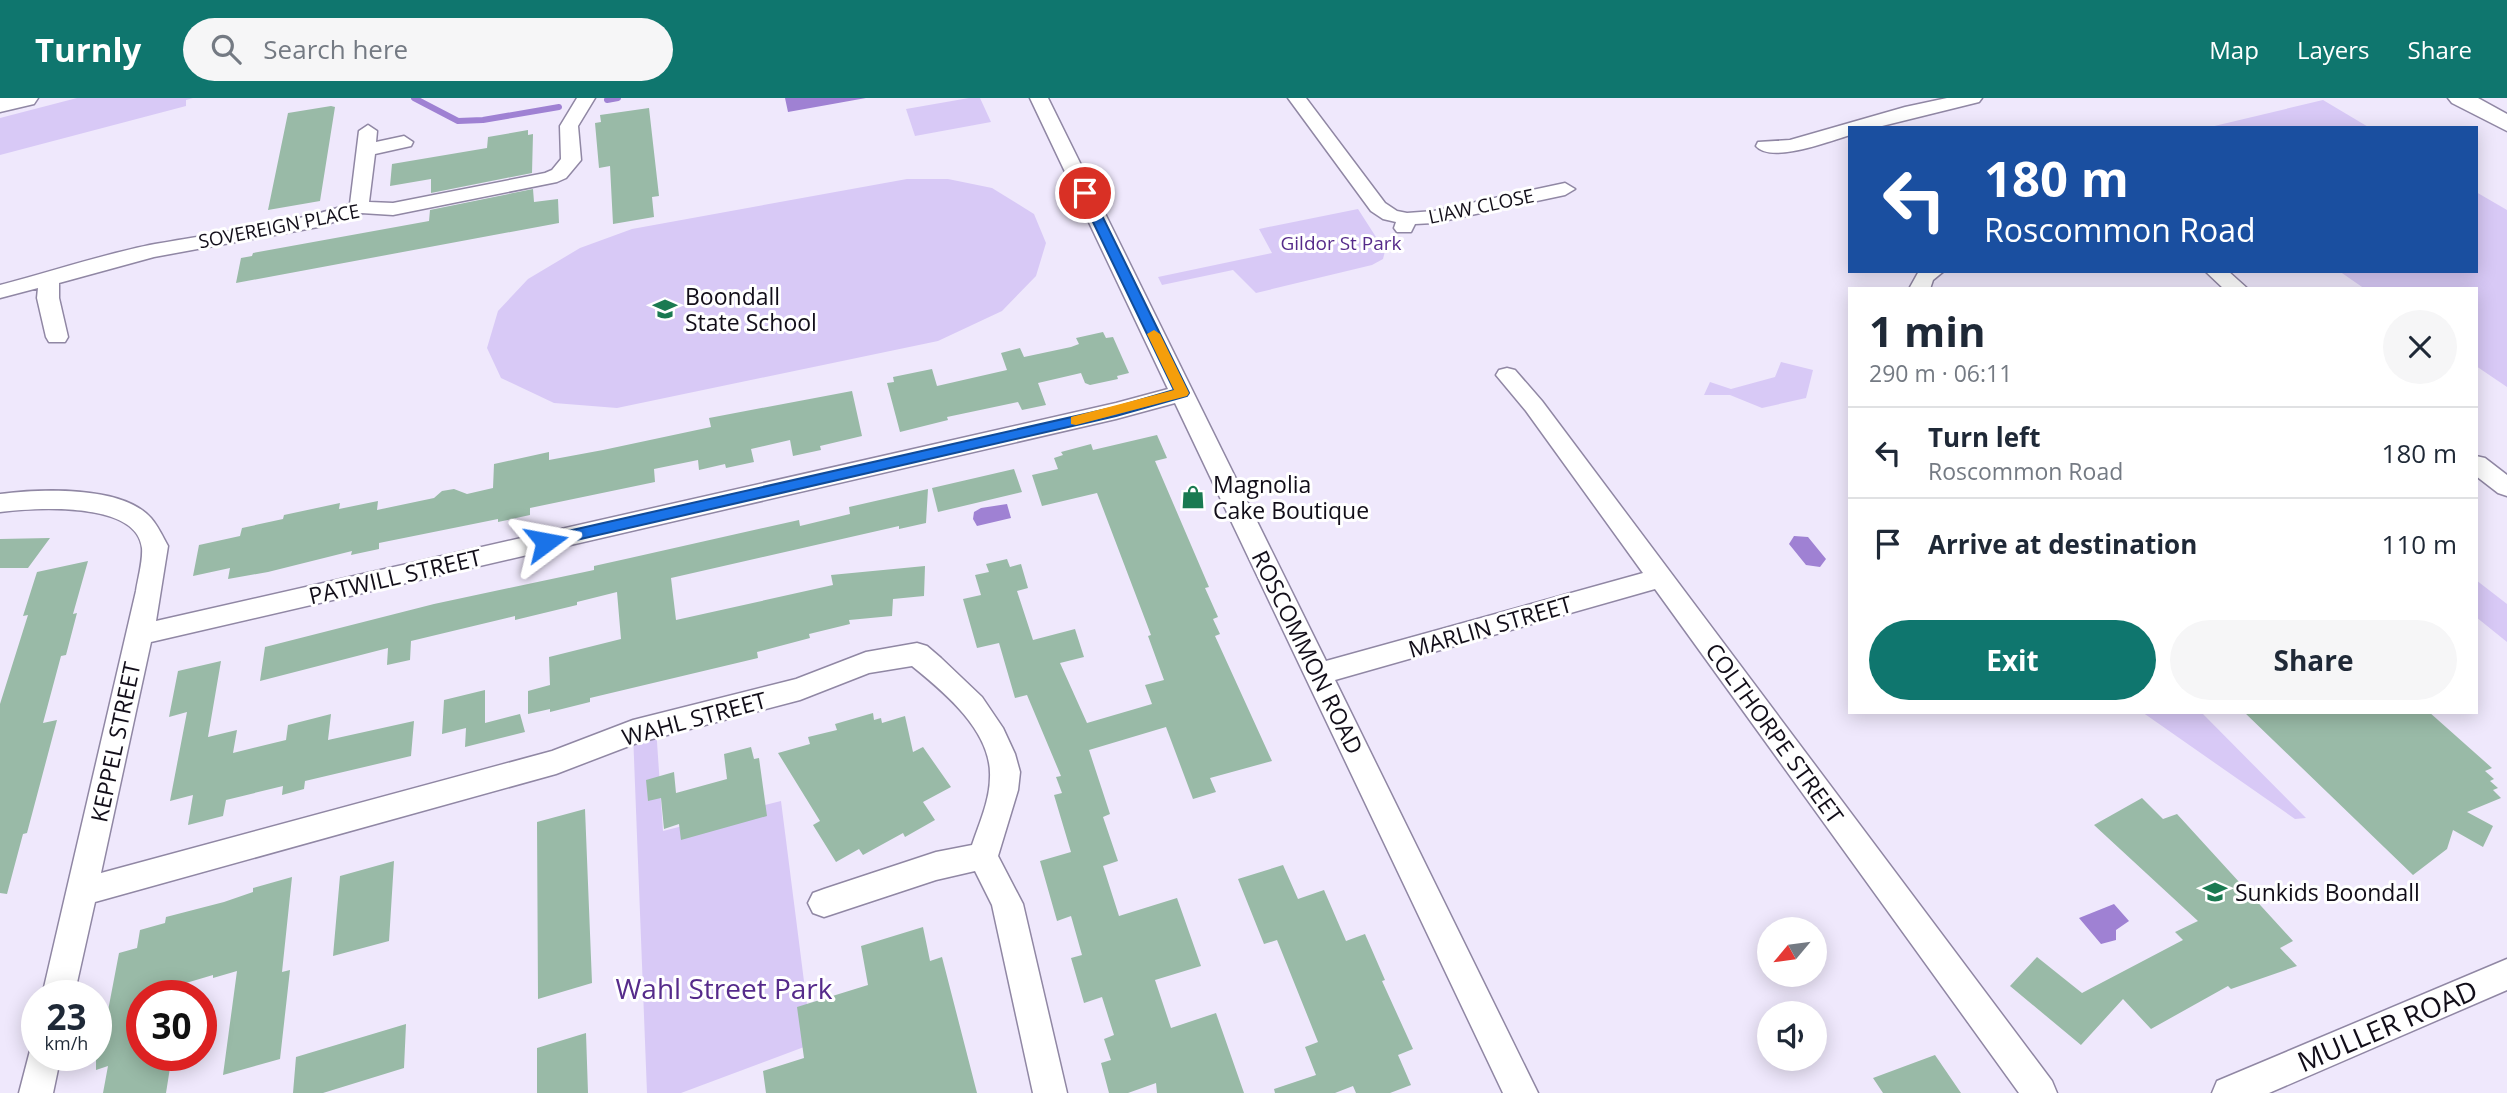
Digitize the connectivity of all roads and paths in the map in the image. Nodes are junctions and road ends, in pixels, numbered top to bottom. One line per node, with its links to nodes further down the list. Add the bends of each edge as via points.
1 (26, 98): 7 (highway)
2 (586, 98): 14 (street, SOVEREIGN PLACE, via 569,126 570,160 559,174 393,209)
3 (1039, 98): 23 (street, ROSCOMMON ROAD)
4 (1973, 98): 9 (street)
5 (2460, 98): 8 (main road)
6 (1300, 99): 13 (street, LIAW CLOSE, via 1378,207 1405,223)
7 (0, 104)
8 (2507, 124)
9 (1858, 126)
10 (1848, 129): 12 (street, via 1799,144)
11 (404, 142): 14 (street, via 367,140)
12 (1765, 146)
13 (1565, 189)
14 (359, 207): 17 (street, SOVEREIGN PLACE, via 318,221 152,251)
15 (1931, 273): 18 (street)
16 (2218, 273): 19 (street)
17 (49, 278): 20 (street, SOVEREIGN PLACE); 21 (street, via 48,298)
18 (1920, 287)
19 (2235, 287)
20 (0, 292)
21 (57, 337)
22 (1507, 375): 27 (street, COLTHORPE STREET, via 1535,406)
23 (1182, 393): 28 (street, PATWILL STREET); 29 (street, ROSCOMMON ROAD)
24 (2478, 465): 25 (street)
25 (2507, 487)
26 (0, 503): 28 (street, KEPPEL STREET, via 33,499 113,505 141,523 155,546)
27 (1661, 578): 29 (street, MARLIN STREET); 39 (street, COLTHORPE STREET)
28 (138, 635): 31 (street, KEPPEL STREET)
29 (1319, 674): 38 (street, ROSCOMMON ROAD)
30 (983, 856): 31 (street, WAHL STREET, via 1006,774 991,730 955,684 916,654 866,663 800,689 633,733 556,762); 32 (street, via 936,866); 37 (street, via 1007,904)
31 (82, 892): 34 (street, KEPPEL STREET)
32 (824, 903)
33 (2507, 974): 40 (street, MULLER ROAD)
34 (62, 980)
35 (41, 1071): 36 (street)
36 (36, 1093)
37 (1051, 1093)
38 (1521, 1093)
39 (2039, 1093)
40 (2229, 1093)

